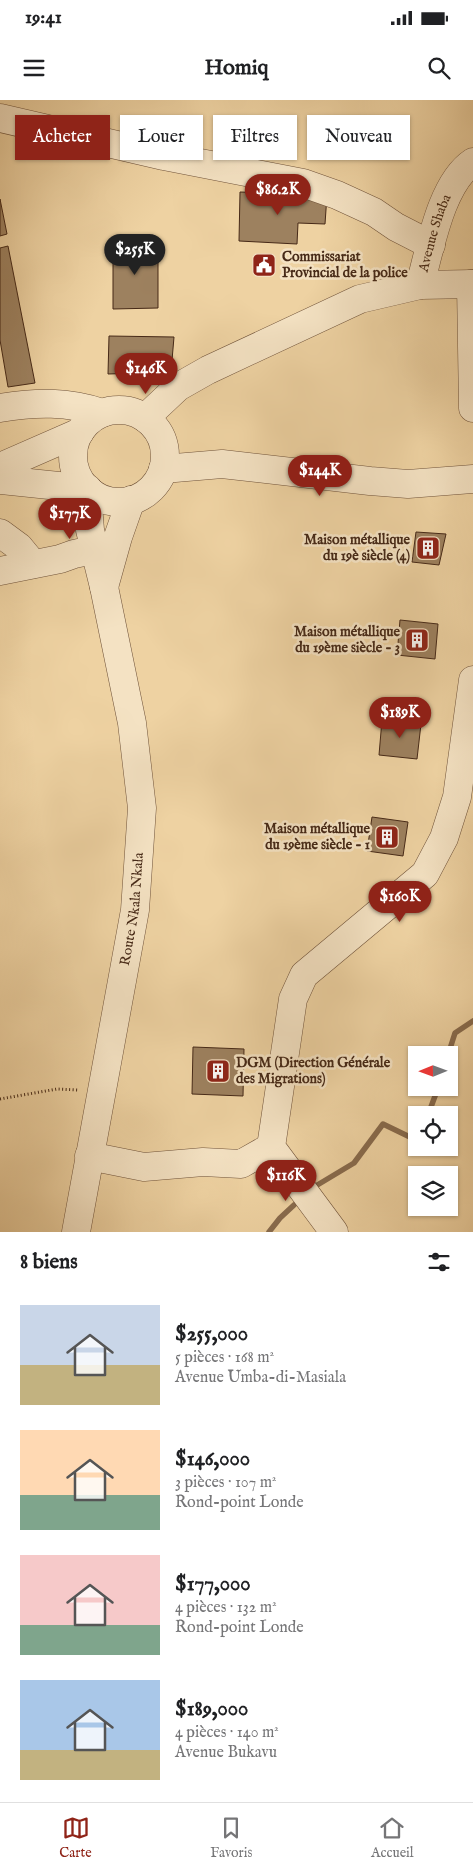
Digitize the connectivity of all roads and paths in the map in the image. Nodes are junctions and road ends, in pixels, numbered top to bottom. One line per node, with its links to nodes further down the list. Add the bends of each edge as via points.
1 (0, 118): 3 (street, via 164,156 303,183 374,212)
2 (473, 162): 3 (street, Avenue Shaba, via 454,180)
3 (431, 244): 5 (street, Avenue Shaba)
4 (472, 284): 5 (street); 7 (street)
5 (420, 285): 9 (street, via 360,299 208,370 178,386)
6 (0, 408): 8 (street, via 28,403 66,403)
7 (473, 408)
8 (102, 413): 9 (street, via 131,411); 10 (street)
9 (145, 418): 12 (street, via 158,431 165,450)
10 (80, 432): 11 (street); 15 (street, via 74,446 74,462 78,477)
11 (0, 467)
12 (164, 469): 13 (street, via 222,464 408,484); 16 (street, via 146,494)
13 (473, 479)
14 (0, 480): 15 (street)
15 (90, 491): 16 (street, via 116,502); 18 (street, Route Nkala Nkala, via 88,517)
16 (131, 500): 21 (street)
17 (0, 533): 19 (street, via 19,547)
18 (94, 550): 19 (street); 21 (street, Route Nkala Nkala)
19 (33, 564): 20 (street)
20 (0, 571)
21 (104, 587): 23 (street, Route Nkala Nkala, via 132,723 142,808 135,910)
22 (473, 680): 25 (street, via 458,797 444,838 425,874 304,975 293,999)
23 (101, 1092): 24 (path, via 57,1089); 26 (street, Route Nkala Nkala)
24 (0, 1099)
25 (271, 1146): 26 (street, via 241,1164 203,1162 144,1166); 28 (street)
26 (90, 1156): 27 (street, Route Nkala Nkala)
27 (76, 1232)
28 (334, 1232)

